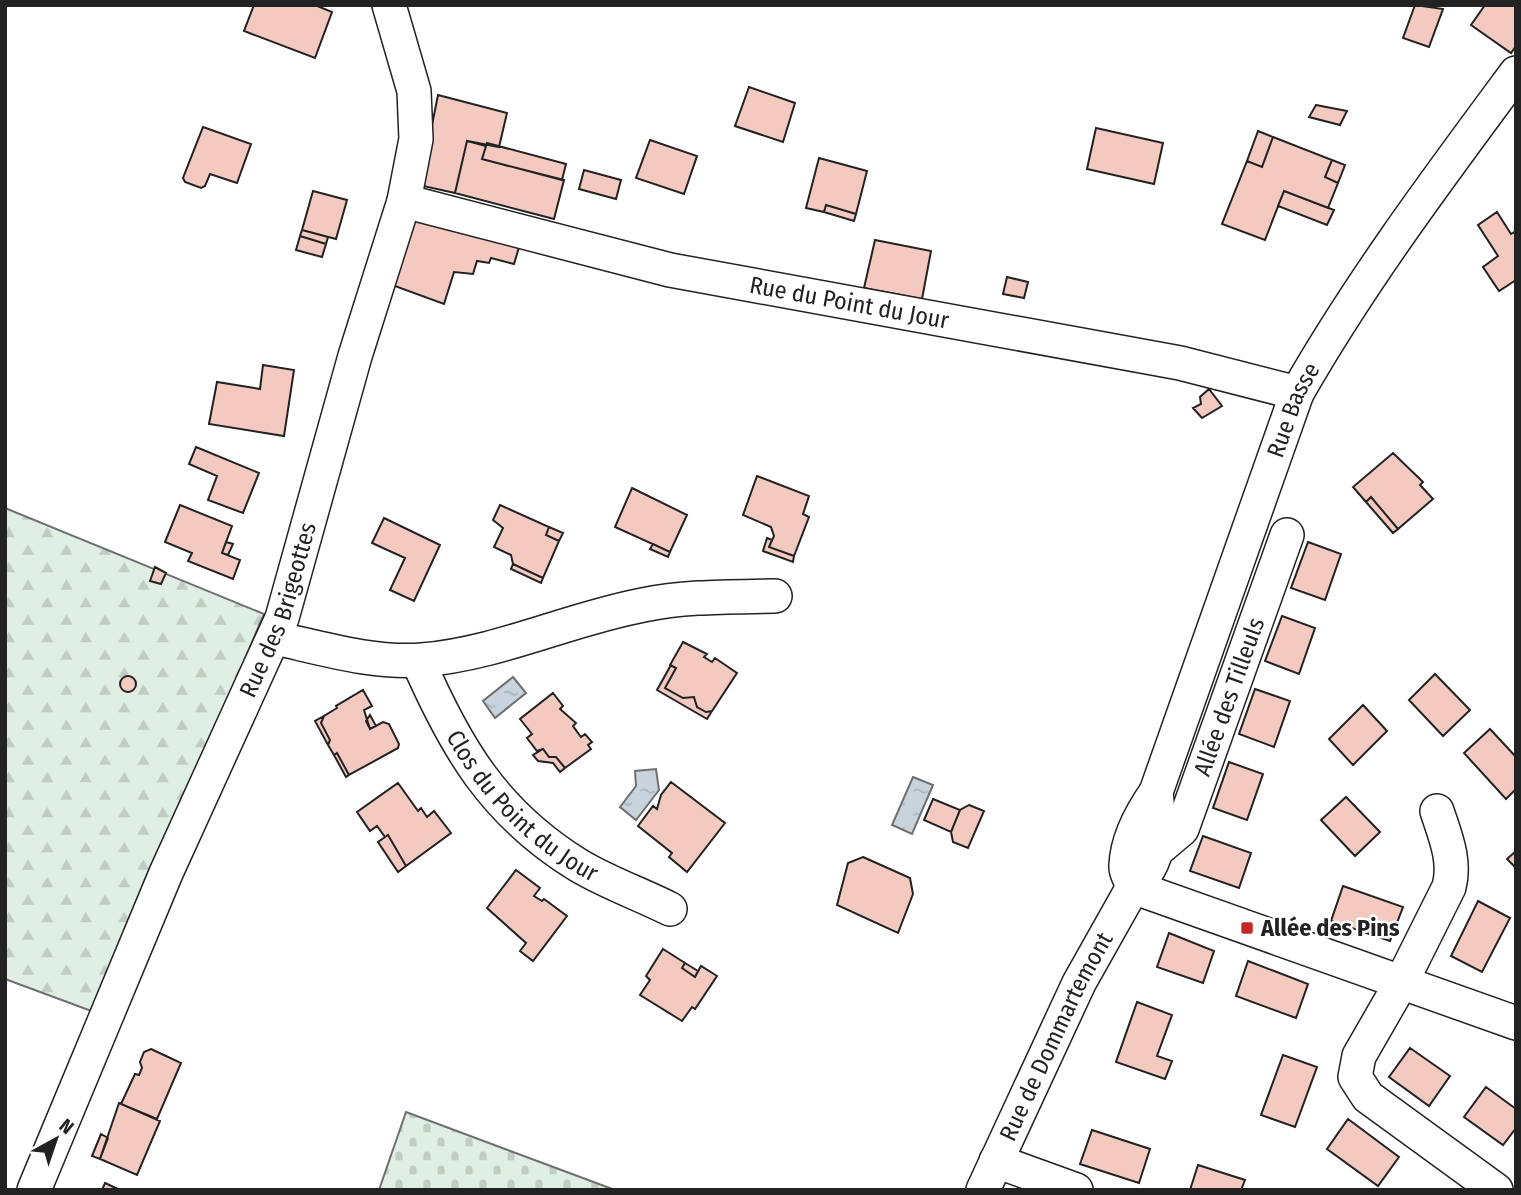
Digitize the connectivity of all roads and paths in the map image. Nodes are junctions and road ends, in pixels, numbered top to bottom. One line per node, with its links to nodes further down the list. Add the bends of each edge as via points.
1 (389, 5): 3 (street, Rue des Brigeottes, via 417,112)
2 (1516, 73): 4 (street, Rue Basse, via 1384,256)
3 (404, 201): 4 (street, Rue du Point du Jour, via 670,270 1180,363); 7 (street, Rue des Brigeottes)
4 (1297, 393): 9 (street, Rue Basse)
5 (1287, 535): 11 (street, Allée des Tilleuls, via 1182,829)
6 (775, 596): 8 (street, via 685,598 641,605 455,657)
7 (275, 638): 8 (street); 17 (street, Rue des Brigeottes, via 166,873)
8 (418, 661): 13 (street, Clos du Point du Jour, via 445,723 501,804 579,865)
9 (1156, 792): 11 (street, Rue Basse, via 1161,830); 12 (street, Rue Basse, via 1143,811 1125,867)
10 (1437, 811): 14 (street, via 1453,873)
11 (1157, 850): 12 (street, Rue Basse, via 1146,877)
12 (1133, 887): 14 (street); 16 (street, Rue de Dommartemont, via 1079,983)
13 (670, 909)
14 (1401, 983): 15 (street); 19 (street, via 1359,1056 1355,1077 1359,1086)
15 (1516, 1023)
16 (989, 1175): 18 (street)
17 (34, 1190)
18 (1076, 1190)
19 (1496, 1190)

